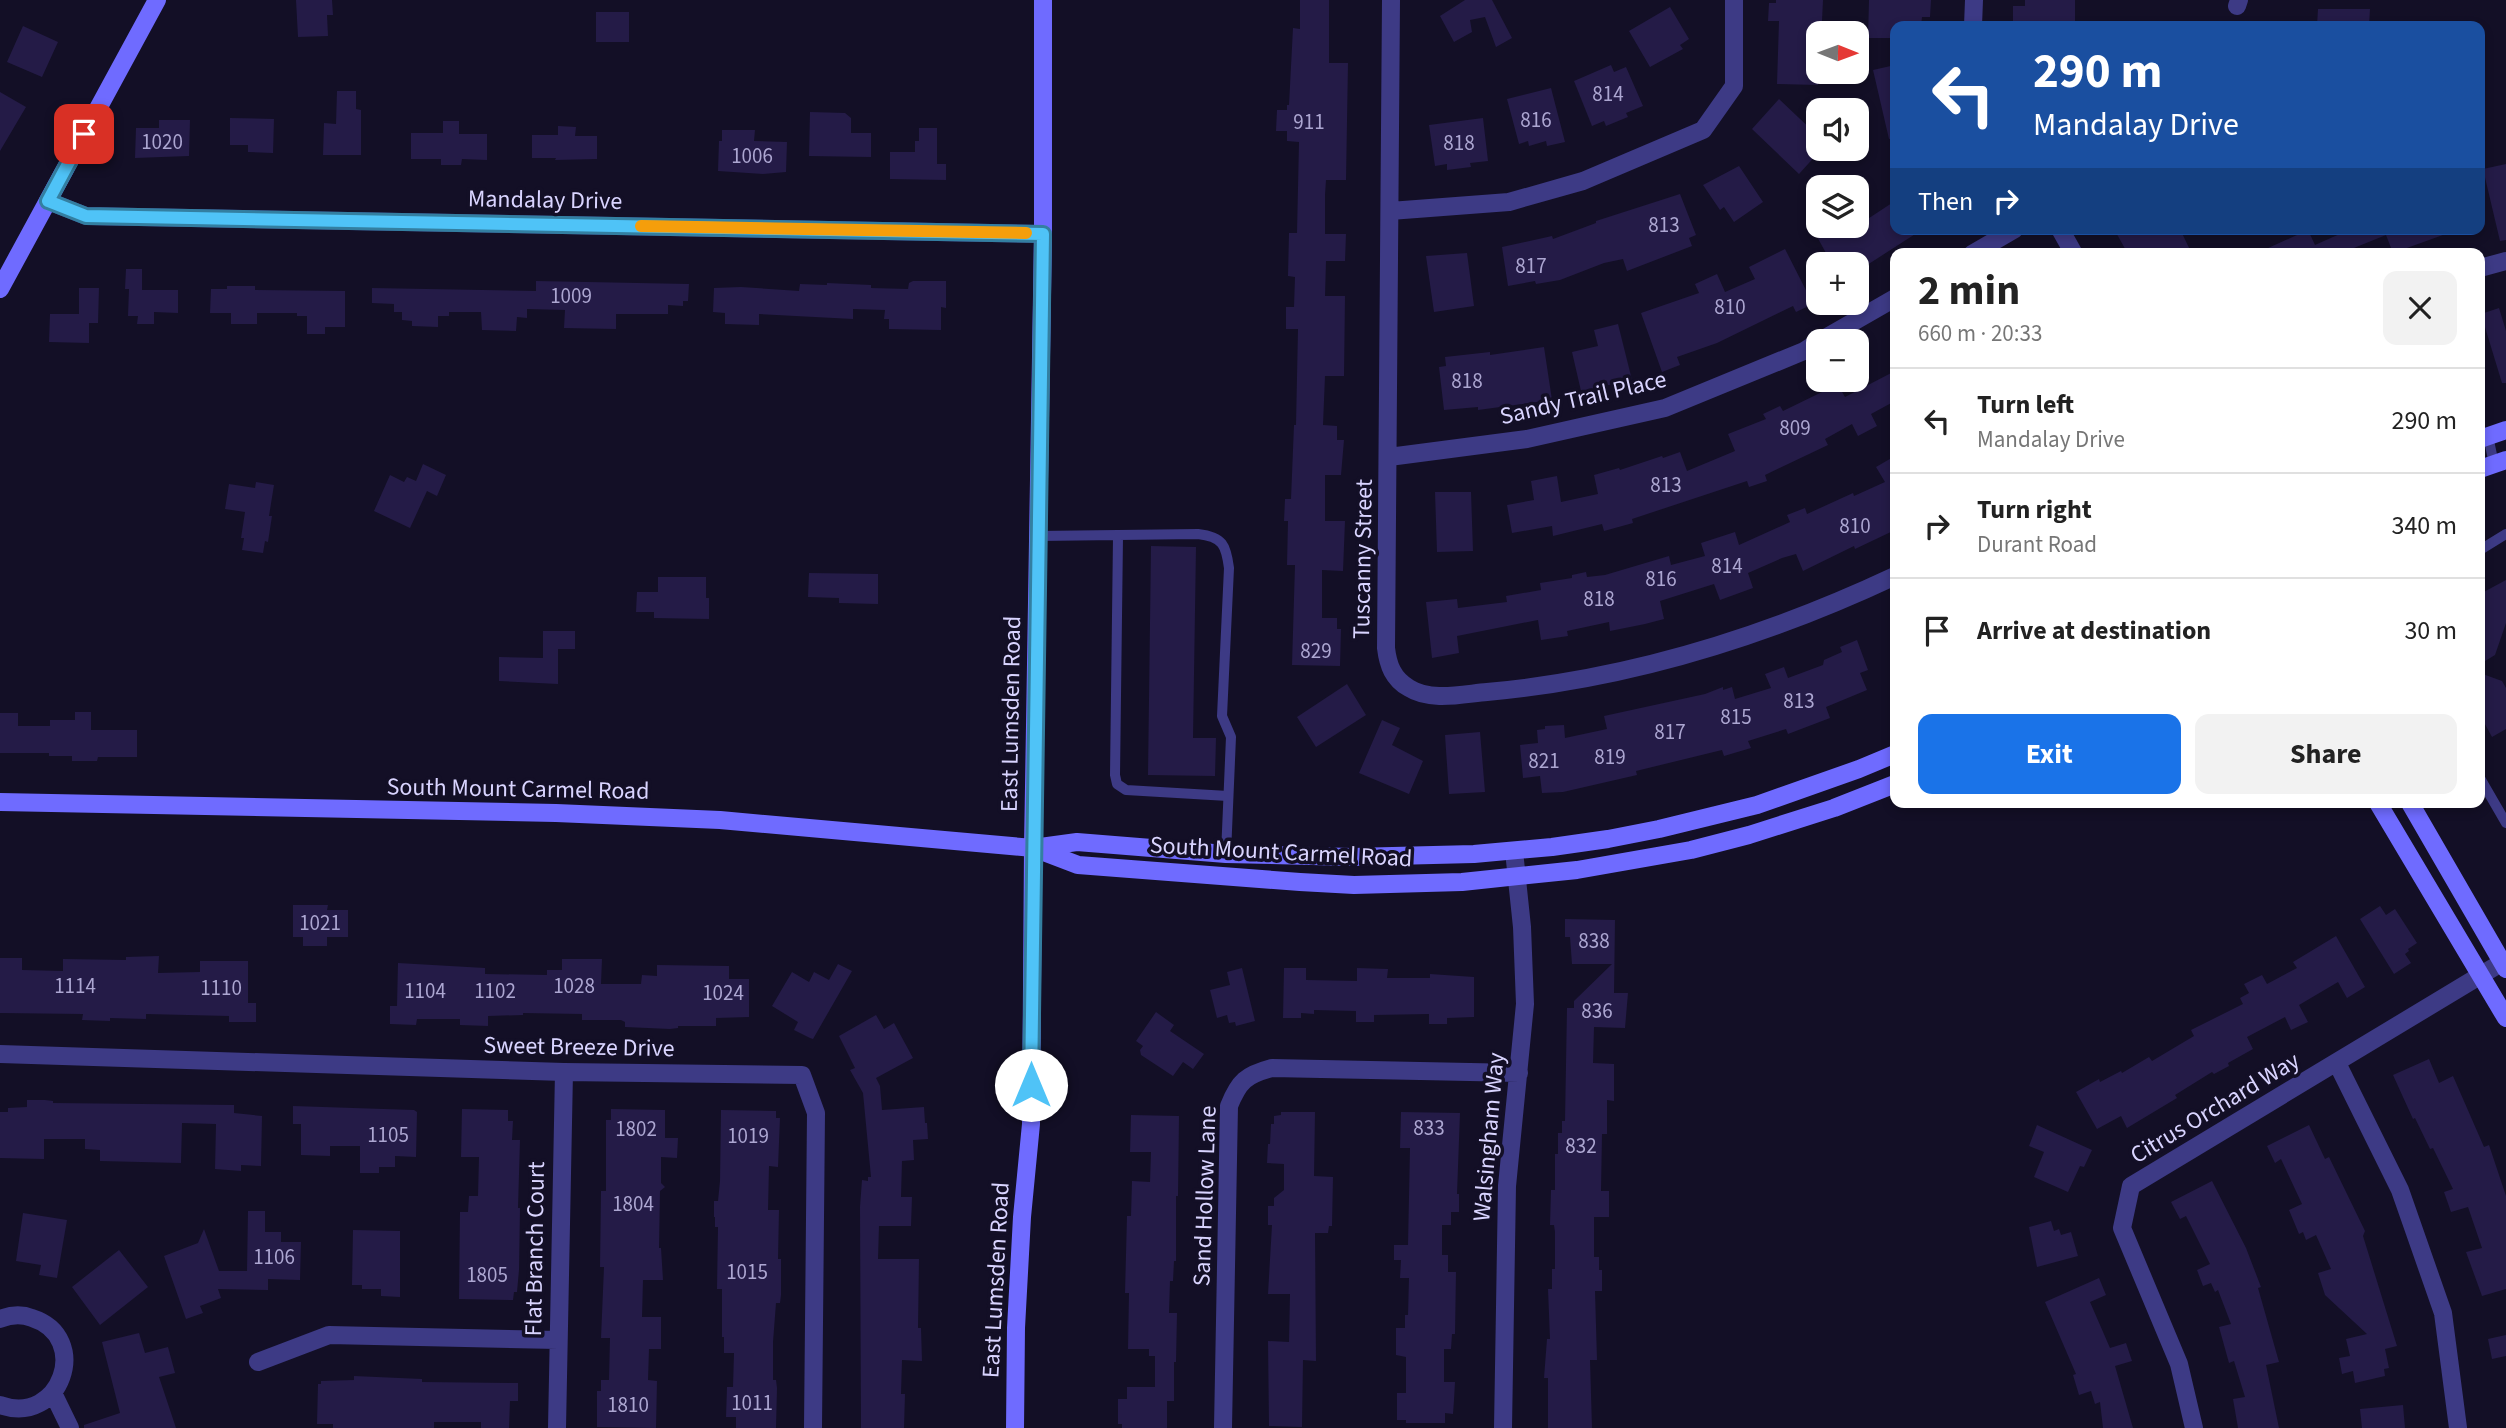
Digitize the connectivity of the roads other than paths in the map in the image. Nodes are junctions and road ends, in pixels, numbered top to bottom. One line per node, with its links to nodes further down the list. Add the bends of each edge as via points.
1 (157, 0): 7 (street)
2 (1043, 0): 9 (street, East Lumsden Road)
3 (1391, 0): 8 (street, Tuscanny Street)
4 (1734, 0): 8 (street, via 1734,86 1703,130 1583,181 1509,202)
5 (1974, 0): 6 (street)
6 (1973, 21)
7 (48, 201): 9 (street, Mandalay Drive, via 86,216); 14 (street)
8 (1390, 211): 21 (street, Tuscanny Street)
9 (1043, 234): 24 (street, East Lumsden Road)
10 (2005, 235): 11 (street)
11 (1982, 248)
12 (2506, 261): 13 (street)
13 (2485, 267)
14 (0, 289)
15 (1890, 301): 16 (street, Sandy Trail Place)
16 (1841, 329)
17 (1806, 350): 21 (street, Sandy Trail Place, via 1665,408 1527,439)
18 (2506, 430): 19 (street)
19 (2485, 437)
20 (2485, 440): 22 (lane)
21 (1389, 457): 27 (street, Tuscanny Street, via 1388,662 1401,683 1425,694 1519,689 1639,668 1780,626)
22 (2493, 464)
23 (2506, 534): 26 (lane)
24 (1038, 536): 25 (lane); 36 (street, East Lumsden Road)
25 (1118, 537): 31 (lane, via 1117,784 1126,790); 31 (lane, via 1212,535 1227,553 1222,716 1231,737)
26 (2485, 547)
27 (1890, 578)
28 (1890, 756): 37 (street, South Mount Carmel Road, via 1783,796 1698,820 1608,839)
29 (1890, 786): 39 (street, South Mount Carmel Road, via 1822,812 1691,850)
30 (2485, 786): 35 (lane)
31 (1228, 796): 38 (lane)
32 (0, 802): 36 (street, South Mount Carmel Road, via 604,815 747,822)
33 (2381, 808): 41 (street)
34 (2413, 808): 40 (street)
35 (2505, 818)
36 (1033, 848): 38 (street, South Mount Carmel Road, via 1077,842); 39 (street, South Mount Carmel Road, via 1078,865 1300,883); 55 (street, East Lumsden Road, via 1031,1124 1020,1245)
37 (1514, 851): 38 (street, South Mount Carmel Road, via 1419,857); 39 (street, Walsingham Way)
38 (1226, 855)
39 (1517, 878): 46 (street, Walsingham Way, via 1525,977)
40 (2505, 964): 41 (street, Citrus Orchard Way)
41 (2482, 975): 42 (street); 44 (street, Citrus Orchard Way)
42 (2506, 1018)
43 (0, 1054): 45 (street, Sweet Breeze Drive)
44 (2337, 1063): 58 (street, Citrus Orchard Way, via 2132,1186 2122,1228 2179,1364); 59 (street, via 2400,1190 2443,1313)
45 (564, 1072): 48 (street, Flat Branch Court); 54 (street, Sweet Breeze Drive, via 802,1075 816,1113)
46 (1520, 1073): 56 (street, Sand Hollow Lane, via 1272,1068 1252,1073 1237,1086 1229,1106); 57 (street, Walsingham Way, via 1507,1186)
47 (0, 1319): 50 (street, via 29,1317 58,1337 65,1360)
48 (558, 1340): 49 (street, via 329,1335); 53 (street, Flat Branch Court)
49 (258, 1362)
50 (53, 1393): 51 (street, via 21,1409); 52 (street)
51 (0, 1405)
52 (69, 1428)
53 (557, 1428)
54 (813, 1428)
55 (1015, 1428)
56 (1223, 1428)
57 (1503, 1428)
58 (2194, 1428)
59 (2458, 1428)

